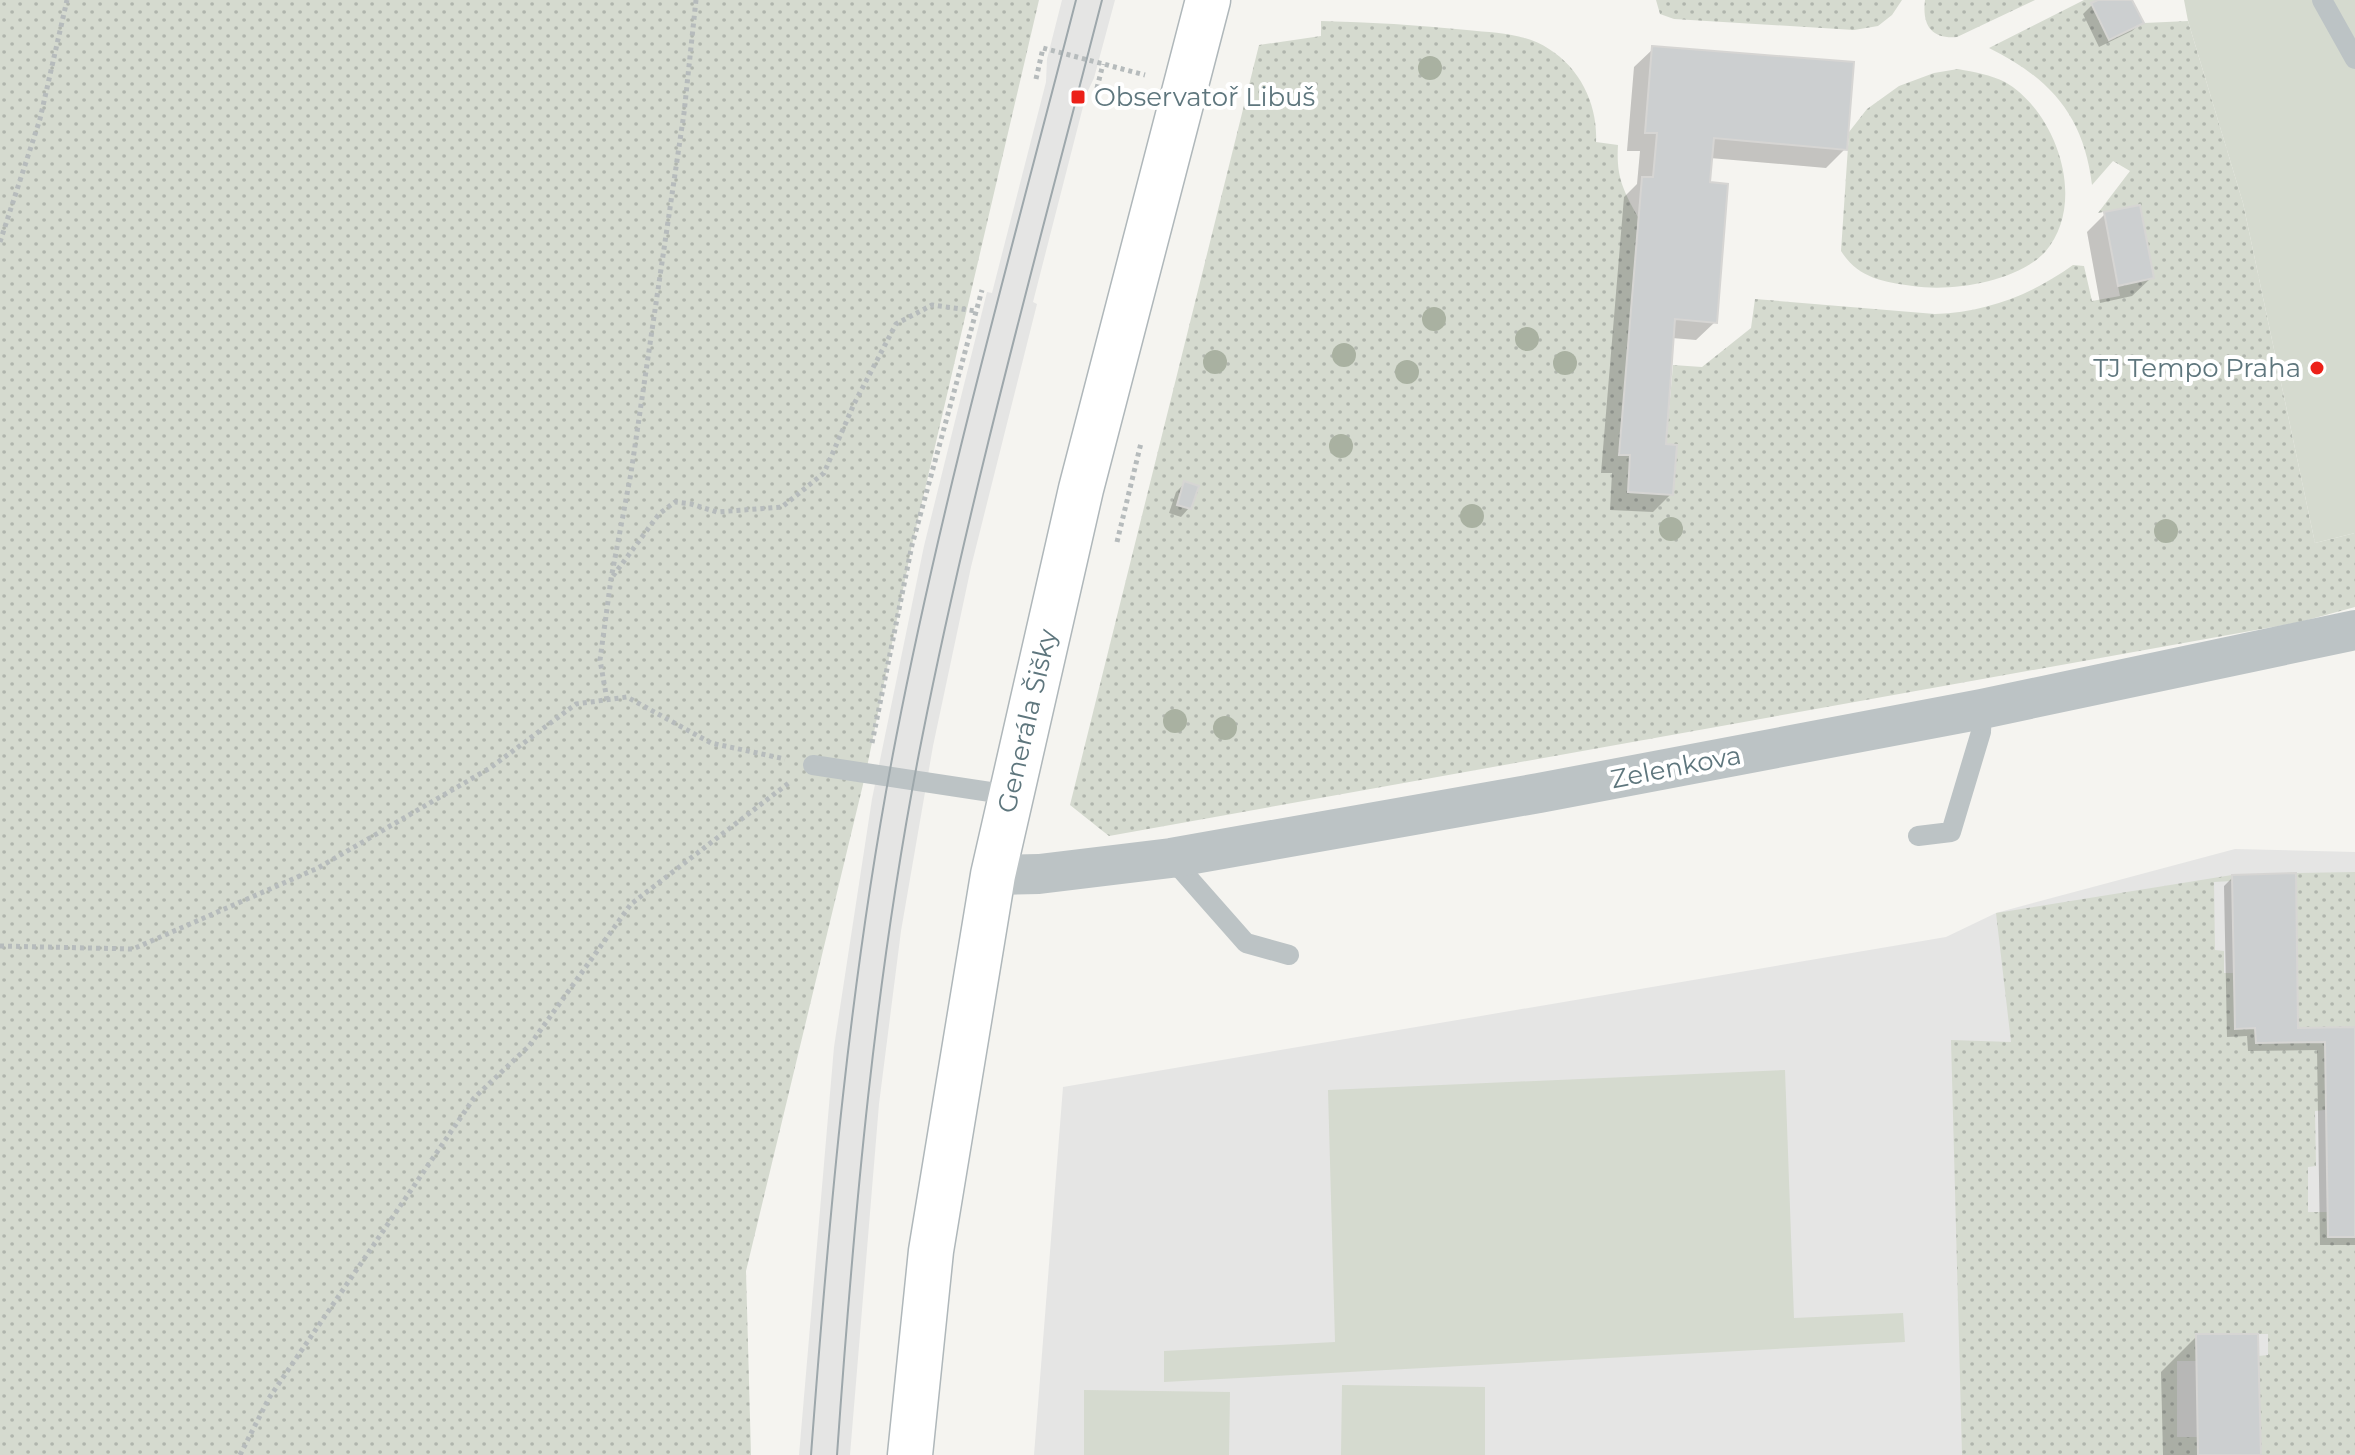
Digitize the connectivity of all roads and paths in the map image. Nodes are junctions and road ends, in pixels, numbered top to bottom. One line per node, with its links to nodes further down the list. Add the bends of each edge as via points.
1 (67, 0): 10 (path, via 40,119)
2 (696, 0): 15 (path, via 684,113)
3 (1208, 0): 8 (main road, Generála Šišky)
4 (2322, 0): 5 (lane)
5 (2355, 59)
6 (1103, 64): 7 (path, via 1043,48); 8 (path); 9 (path)
7 (1036, 79)
8 (1185, 86): 22 (main road, Generála Šišky, via 1081,489)
9 (1095, 96)
10 (0, 242)
11 (982, 290): 12 (path)
12 (976, 311): 15 (path, via 932,305 896,324 824,473 782,507 717,512 675,502 659,514); 21 (path, via 912,545)
13 (1143, 438): 14 (path)
14 (1116, 546)
15 (611, 579): 17 (path, via 600,660)
16 (2355, 630): 18 (street, Zelenkova)
17 (607, 700): 19 (path, via 627,697 711,743); 26 (path, via 576,704 490,768 318,868 133,949)
18 (1982, 709): 23 (lane, via 1981,732 1951,832); 24 (street, Zelenkova)
19 (754, 752)
20 (813, 765): 21 (lane); 28 (path, via 631,904 529,1046 474,1098 269,1398)
21 (866, 772): 22 (lane)
22 (1010, 795): 25 (main road, Generála Šišky)
23 (1918, 836)
24 (1171, 858): 25 (street, Zelenkova); 27 (lane, via 1246,943)
25 (993, 875): 29 (main road, Generála Šišky, via 931,1251)
26 (0, 946)
27 (1289, 955)
28 (240, 1455)
29 (910, 1455)

